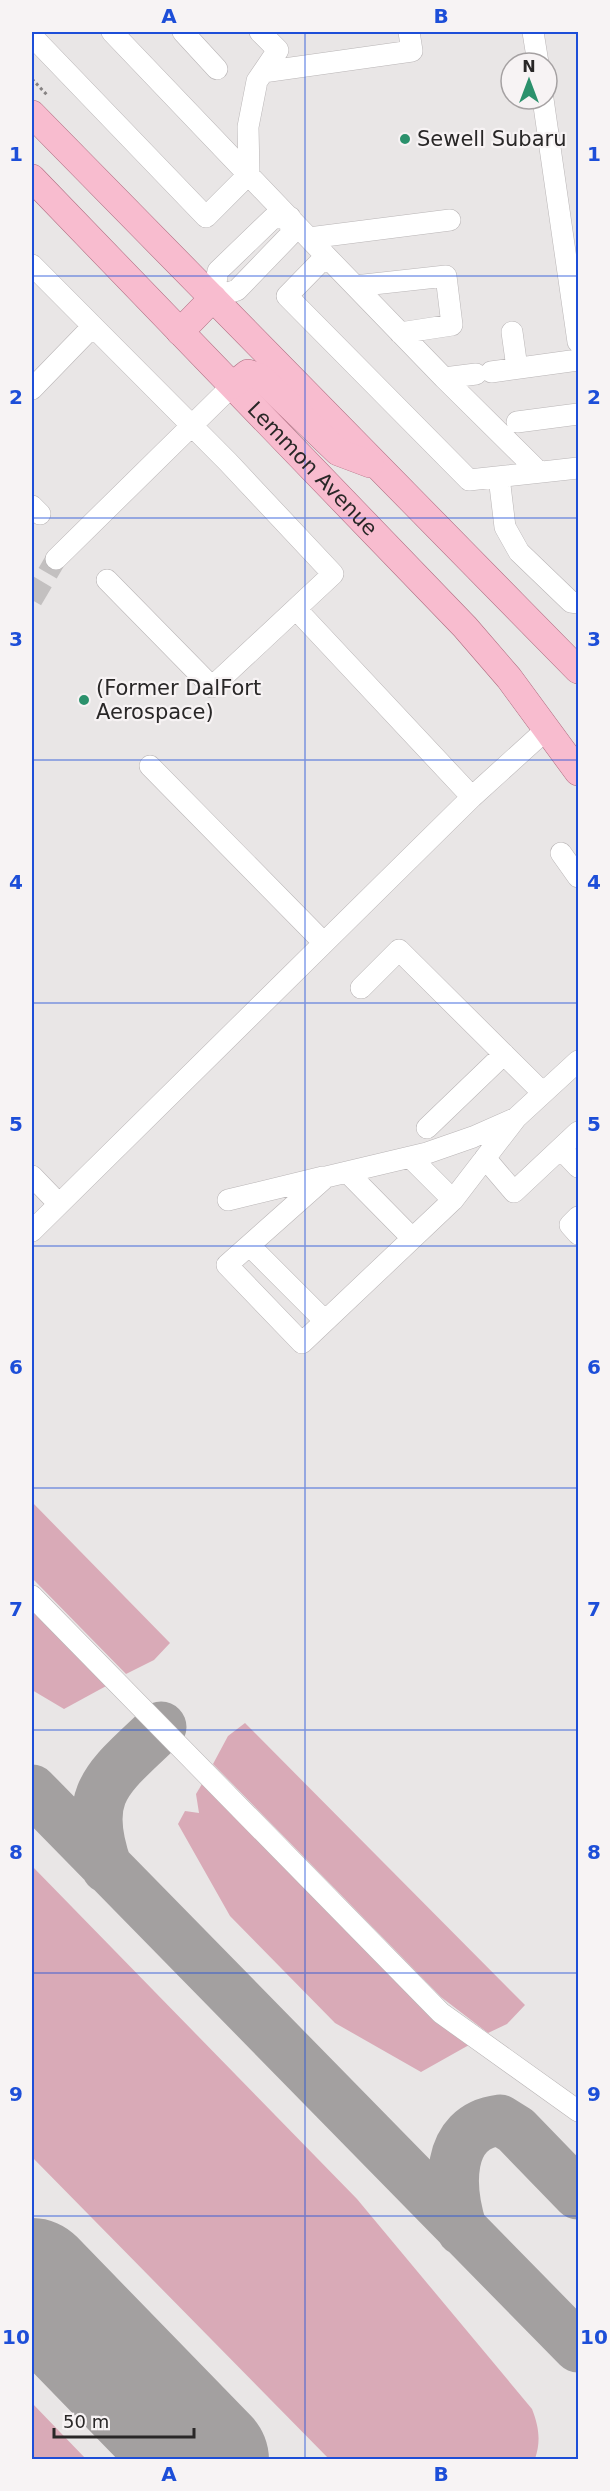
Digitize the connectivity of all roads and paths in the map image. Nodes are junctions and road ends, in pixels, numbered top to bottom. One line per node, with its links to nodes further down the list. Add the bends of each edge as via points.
1 (112, 32): 12 (street)
2 (183, 32): 8 (street)
3 (260, 32): 9 (street, via 278,50)
4 (409, 32): 9 (street, via 412,51)
5 (533, 32): 7 (street)
6 (32, 36): 12 (street, via 206,217)
7 (536, 51)
8 (217, 69)
9 (264, 72): 12 (street, via 257,81 248,127)
10 (545, 111): 25 (street)
11 (32, 114): 20 (main road)
12 (249, 174): 14 (street)
13 (32, 178): 22 (main road, Lemmon Avenue)
14 (290, 218): 16 (street); 20 (street, via 291,234 237,290)
15 (450, 220): 16 (street)
16 (309, 238): 17 (street)
17 (326, 256): 19 (street); 37 (street, via 286,296 469,480)
18 (32, 265): 21 (street)
19 (355, 286): 24 (street); 24 (street, via 446,276 452,325)
20 (213, 298): 22 (main road); 34 (main road)
21 (93, 327): 28 (street); 33 (street)
22 (180, 332): 30 (main road, Lemmon Avenue)
23 (512, 332): 27 (street)
24 (400, 333): 29 (street)
25 (579, 342)
26 (579, 360): 27 (street)
27 (517, 368): 29 (street)
28 (35, 378)
29 (444, 378): 36 (street)
30 (233, 385): 33 (street); 34 (main road, via 248,373 260,377 338,452); 43 (main road, Lemmon Avenue, via 465,627)
31 (579, 414): 32 (street)
32 (517, 422)
33 (192, 426): 38 (street); 41 (street, via 333,574)
34 (379, 467): 42 (main road)
35 (579, 468): 36 (street)
36 (539, 472): 37 (street)
37 (499, 477): 40 (street, via 505,527 519,552 571,602)
38 (56, 559)
39 (107, 580): 41 (street, via 212,687)
40 (579, 603)
41 (296, 609): 46 (street)
42 (579, 670)
43 (548, 728): 45 (main road, Lemmon Avenue); 46 (street)
44 (150, 765): 49 (street)
45 (579, 772)
46 (472, 797): 49 (street)
47 (561, 854): 48 (street)
48 (579, 877)
49 (324, 943): 65 (street)
50 (360, 988): 51 (street, via 399,950)
51 (504, 1054): 53 (street); 55 (street)
52 (579, 1061): 53 (street)
53 (543, 1093): 54 (street)
54 (516, 1118): 58 (street); 59 (street)
55 (427, 1128)
56 (579, 1132): 57 (street)
57 (561, 1149): 59 (street, via 514,1192); 60 (street)
58 (410, 1157): 61 (street); 64 (street)
59 (484, 1158): 64 (street)
60 (579, 1167)
61 (336, 1174): 63 (street); 69 (street); 70 (street)
62 (32, 1176): 65 (street)
63 (228, 1200)
64 (453, 1200): 69 (street)
65 (59, 1204): 67 (street)
66 (579, 1216): 68 (street, via 570,1225)
67 (32, 1232)
68 (579, 1234)
69 (412, 1238): 71 (street)
70 (250, 1245): 71 (street); 71 (street, via 227,1265 302,1343)
71 (325, 1321)
72 (32, 1596): 73 (street, via 441,2013)
73 (579, 2111)

